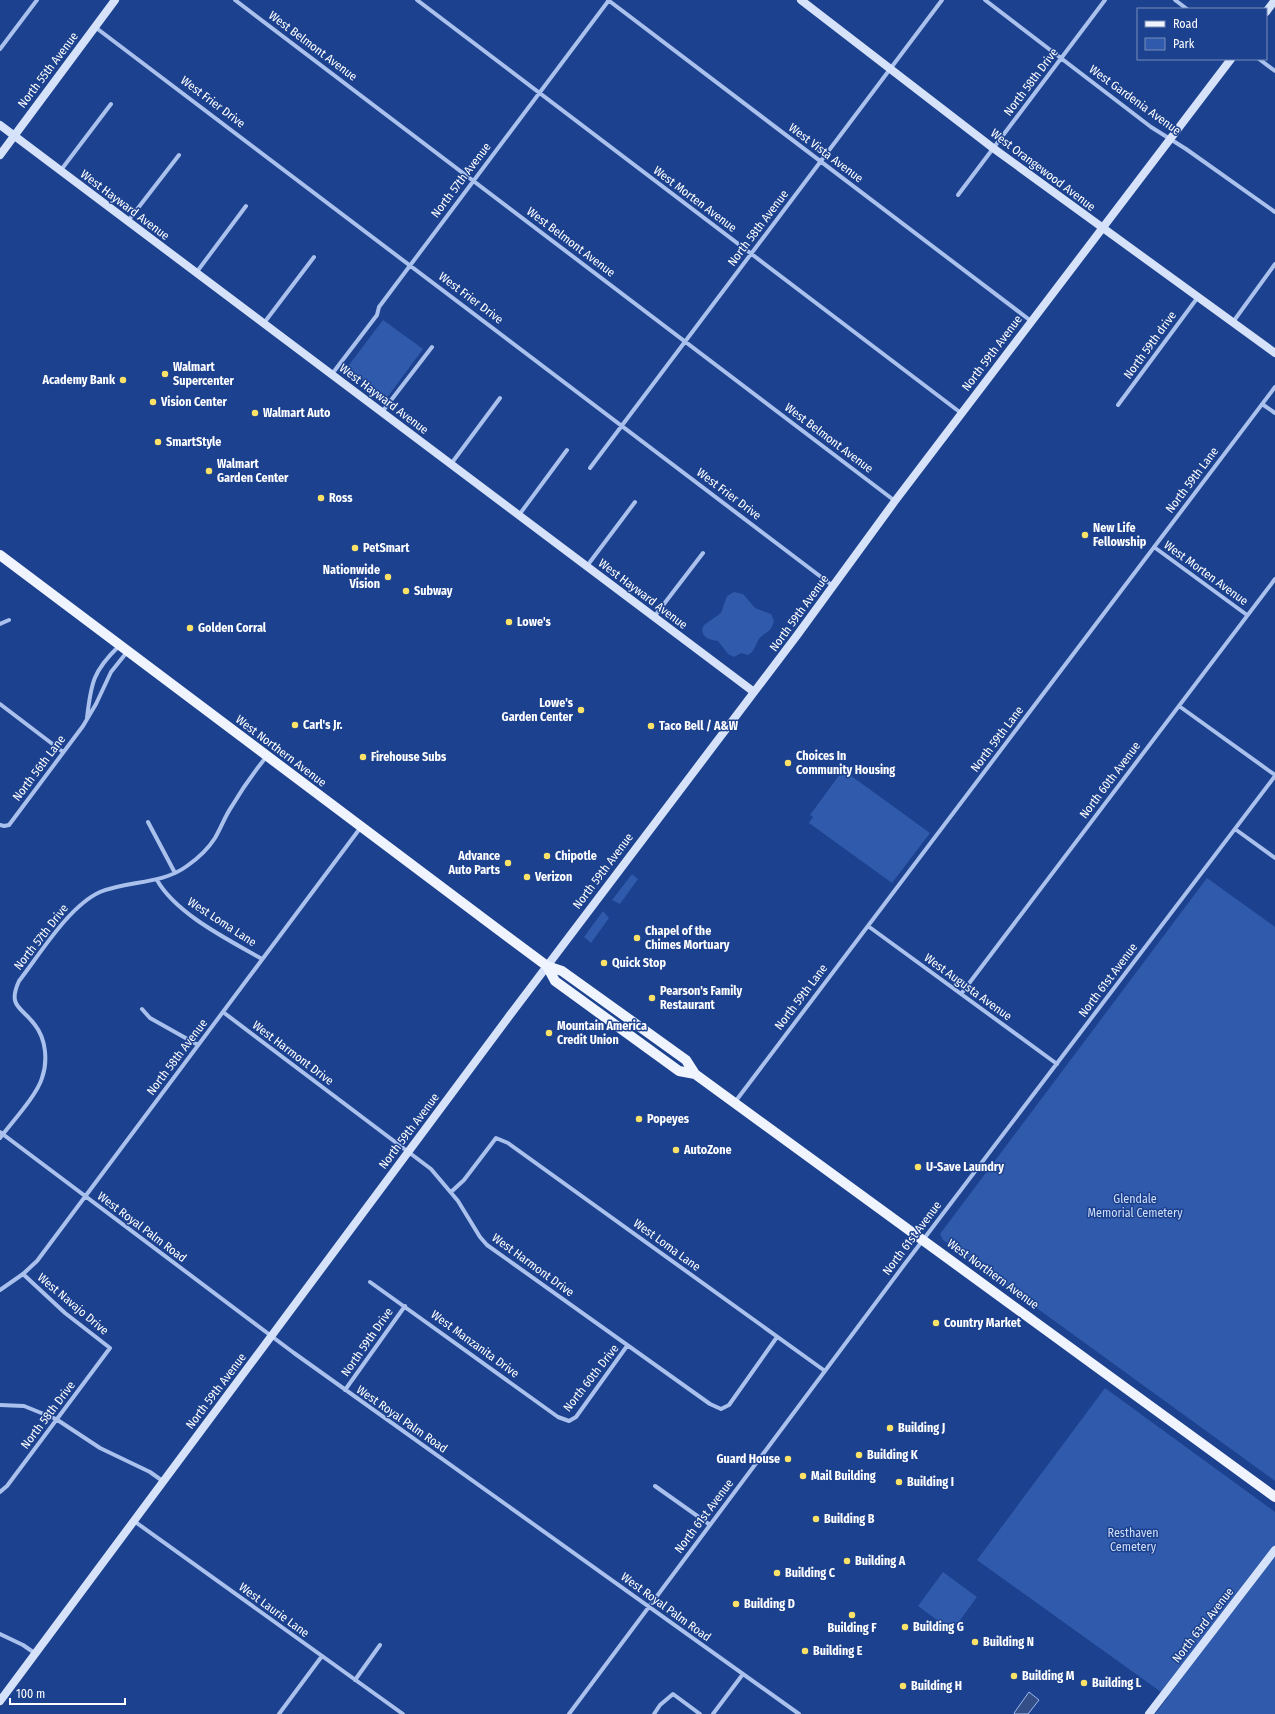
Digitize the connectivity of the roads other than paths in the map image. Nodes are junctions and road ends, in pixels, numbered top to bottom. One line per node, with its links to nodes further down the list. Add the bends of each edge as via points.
1 (37, 0): 15 (street)
2 (115, 0): 14 (main road, North 55th Avenue)
3 (235, 0): 31 (street, West Belmont Avenue)
4 (417, 0): 21 (street, West Morten Avenue)
5 (608, 0): 21 (street, North 57th Avenue); 29 (street, West Vista Avenue)
6 (801, 0): 19 (main road, West Orangewood Avenue)
7 (942, 0): 19 (street, North 58th Avenue)
8 (985, 0): 16 (street, West Gardenia Avenue)
9 (1106, 0): 16 (street, North 58th Drive)
10 (1175, 0): 12 (street)
11 (1275, 0): 13 (main road)
12 (1186, 8)
13 (1267, 11)
14 (96, 26): 24 (main road, North 55th Avenue); 40 (street, West Frier Drive)
15 (0, 49)
16 (1061, 58): 25 (street, West Gardenia Avenue); 26 (street, North 58th Drive)
17 (1230, 60): 25 (main road, North 59th Avenue)
18 (1259, 60): 20 (street)
19 (890, 68): 26 (main road, West Orangewood Avenue); 29 (street, North 58th Avenue)
20 (1275, 71)
21 (539, 93): 31 (street, North 57th Avenue); 37 (street, West Morten Avenue)
22 (111, 104): 30 (street)
23 (0, 126): 24 (main road, West Hayward Avenue)
24 (14, 136): 27 (main road, North 55th Avenue); 30 (main road, West Hayward Avenue)
25 (1170, 138): 34 (street, West Gardenia Avenue); 36 (main road, North 59th Avenue)
26 (993, 148): 32 (street, North 58th Drive); 36 (main road, West Orangewood Avenue)
27 (0, 155)
28 (179, 155): 35 (street)
29 (821, 161): 37 (street, North 58th Avenue); 43 (street, West Vista Avenue)
30 (60, 171): 35 (main road, West Hayward Avenue)
31 (474, 180): 40 (street, North 57th Avenue); 46 (street, West Belmont Avenue)
32 (958, 195)
33 (246, 206): 41 (street)
34 (1275, 212)
35 (128, 222): 41 (main road, West Hayward Avenue)
36 (1102, 228): 42 (main road, West Orangewood Avenue); 43 (main road, North 59th Avenue)
37 (751, 254): 46 (street, North 58th Avenue); 55 (street, West Morten Avenue)
38 (314, 257): 45 (street)
39 (1275, 264): 44 (street)
40 (410, 265): 49 (street, North 57th Avenue, via 379,307 377,315); 57 (street, West Frier Drive)
41 (196, 273): 45 (main road, West Hayward Avenue)
42 (1198, 297): 44 (main road, West Orangewood Avenue); 53 (street, North 59th drive)
43 (1031, 321): 55 (main road, North 59th Avenue)
44 (1232, 323): 48 (main road, West Orangewood Avenue)
45 (264, 324): 49 (main road, West Hayward Avenue)
46 (685, 342): 57 (street, North 58th Avenue); 61 (street, West Belmont Avenue)
47 (432, 347): 54 (street)
48 (1275, 353)
49 (332, 375): 54 (main road, West Hayward Avenue)
50 (1275, 387): 52 (street, North 59th Lane)
51 (500, 398): 59 (street)
52 (1262, 404): 56 (street); 64 (street, North 59th Lane)
53 (1118, 405)
54 (382, 413): 59 (main road, West Hayward Avenue)
55 (961, 413): 61 (main road, North 59th Avenue)
56 (1275, 413)
57 (622, 425): 60 (street, North 58th Avenue); 69 (street, West Frier Drive)
58 (567, 450): 63 (street)
59 (451, 464): 63 (main road, West Hayward Avenue)
60 (590, 468)
61 (895, 501): 69 (main road, North 59th Avenue)
62 (635, 502): 67 (street)
63 (519, 515): 67 (main road, West Hayward Avenue)
64 (1154, 547): 70 (street, West Morten Avenue); 90 (street, North 59th Lane)
65 (703, 553): 71 (street)
66 (0, 555): 74 (main road, West Northern Avenue)
67 (587, 566): 71 (main road, West Hayward Avenue)
68 (1275, 579): 70 (street, North 60th Avenue)
69 (833, 586): 76 (main road, North 59th Avenue)
70 (1247, 615): 78 (street, North 60th Avenue)
71 (654, 617): 76 (main road, West Hayward Avenue)
72 (9, 620): 73 (street)
73 (0, 624)
74 (120, 645): 75 (main road, West Northern Avenue); 79 (street, North 56th Lane, via 94,676)
75 (128, 651): 79 (street, North 56th Lane, via 110,672); 81 (main road, West Northern Avenue)
76 (754, 692): 92 (main road, North 59th Avenue)
77 (0, 704): 80 (street)
78 (1179, 706): 82 (street); 93 (street, North 60th Avenue)
79 (87, 718): 80 (street, North 56th Lane)
80 (63, 752): 84 (street, North 56th Lane, via 9,825)
81 (267, 756): 85 (main road, West Northern Avenue); 88 (street, North 57th Drive, via 231,807 214,839 189,864)
82 (1275, 776): 86 (street, North 61st Avenue)
83 (148, 822): 88 (street)
84 (2, 826)
85 (361, 827): 91 (street, North 58th Avenue); 92 (main road, West Northern Avenue)
86 (1235, 829): 87 (street); 97 (street, North 61st Avenue)
87 (1275, 858)
88 (175, 873): 89 (street, North 57th Drive)
89 (157, 880): 91 (street, West Loma Lane, via 173,901 204,925); 99 (street, North 57th Drive, via 116,887 88,899 72,912 19,981 15,1000 19,1010 35,1025 42,1037 45,1066 39,1085)
90 (868, 926): 93 (street, West Augusta Avenue); 98 (street, North 59th Lane)
91 (262, 960): 95 (street, North 58th Avenue)
92 (547, 966): 98 (main road, West Northern Avenue, via 562,971 680,1055 695,1074); 100 (main road, North 59th Avenue)
93 (961, 994): 97 (street, West Augusta Avenue)
94 (142, 1009): 96 (street, via 150,1018)
95 (223, 1012): 96 (street, North 58th Avenue); 100 (street, West Harmont Drive)
96 (198, 1045): 102 (street, North 58th Avenue)
97 (1057, 1064): 103 (street, North 61st Avenue)
98 (734, 1103): 103 (main road, West Northern Avenue)
99 (1, 1135): 102 (street, West Royal Palm Road)
100 (409, 1152): 101 (street, West Harmont Drive, via 431,1170); 108 (main road, North 59th Avenue)
101 (451, 1192): 109 (street, West Loma Lane, via 464,1180 496,1138 508,1142); 110 (street, West Harmont Drive, via 487,1245)
102 (85, 1196): 104 (street, North 58th Avenue, via 37,1261); 108 (street, West Royal Palm Road)
103 (923, 1240): 112 (street, North 61st Avenue); 120 (main road, West Northern Avenue)
104 (23, 1274): 106 (street, North 58th Avenue); 111 (street, West Navajo Drive, via 59,1308)
105 (370, 1282): 107 (street, West Manzanita Drive)
106 (0, 1290)
107 (404, 1306): 113 (street, North 59th Drive); 116 (street, West Manzanita Drive, via 558,1417)
108 (272, 1336): 113 (street, West Royal Palm Road); 117 (main road, North 59th Avenue)
109 (777, 1337): 110 (street, West Harmont Drive, via 729,1405 721,1409 710,1404); 112 (street, West Loma Lane)
110 (628, 1346): 116 (street, North 60th Drive, via 576,1416)
111 (110, 1348): 115 (street, North 58th Drive)
112 (825, 1371): 122 (street, North 61st Avenue)
113 (345, 1390): 124 (street, West Royal Palm Road)
114 (0, 1405): 115 (street, via 24,1406)
115 (56, 1419): 117 (street, via 100,1448 150,1472); 119 (street, North 58th Drive)
116 (569, 1421)
117 (164, 1482): 121 (main road, North 59th Avenue)
118 (655, 1486): 122 (street)
119 (0, 1492)
120 (1275, 1497)
121 (134, 1521): 127 (main road, North 59th Avenue); 128 (street, West Laurie Lane)
122 (710, 1525): 124 (street, North 61st Avenue)
123 (1275, 1550): 139 (main road, North 63rd Avenue)
124 (649, 1607): 129 (street, West Royal Palm Road); 134 (street, North 61st Avenue)
125 (0, 1634): 127 (street)
126 (380, 1645): 130 (street)
127 (36, 1654): 131 (main road, North 59th Avenue)
128 (322, 1656): 130 (street, West Laurie Lane); 132 (street)
129 (743, 1674): 137 (street); 138 (street, West Royal Palm Road)
130 (355, 1680): 133 (street, West Laurie Lane)
131 (0, 1701)
132 (278, 1714)
133 (403, 1714)
134 (569, 1714)
135 (654, 1714): 136 (street, via 673,1694)
136 (700, 1714)
137 (714, 1714)
138 (799, 1714)
139 (1149, 1714)

